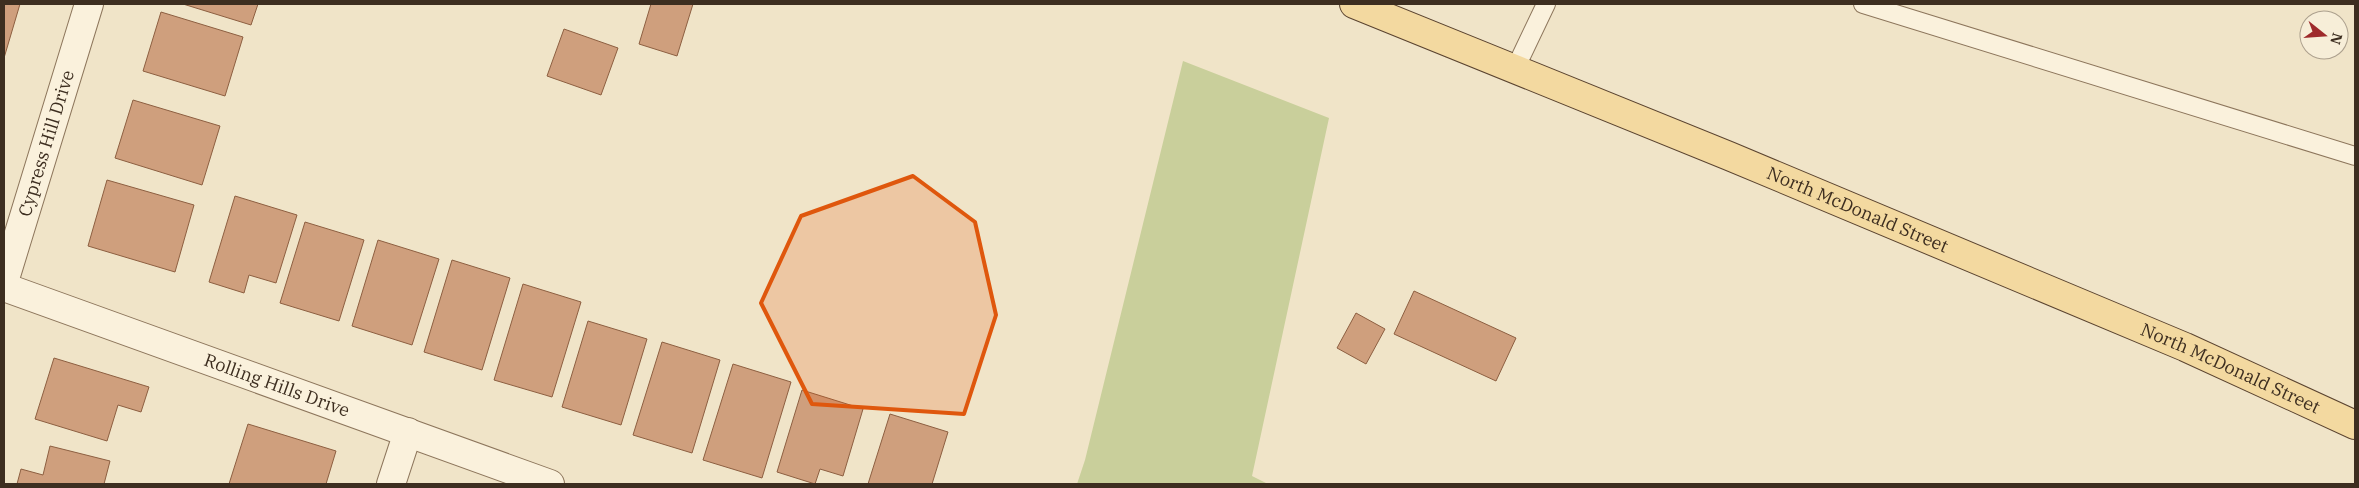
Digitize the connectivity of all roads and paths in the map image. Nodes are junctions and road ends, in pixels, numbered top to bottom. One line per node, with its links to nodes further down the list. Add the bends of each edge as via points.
1 (89, 4): 7 (street, Cypress Hill Drive)
2 (1354, 4): 5 (main road, North McDonald Street)
3 (1546, 4): 5 (lane)
4 (1863, 4): 6 (lane)
5 (1515, 69): 9 (main road, North McDonald Street, via 2185,347)
6 (2355, 156)
7 (4, 282)
8 (4, 287): 10 (street, Rolling Hills Drive)
9 (2355, 425)
10 (408, 432): 11 (street); 12 (street, Rolling Hills Drive)
11 (391, 484)
12 (550, 484)

